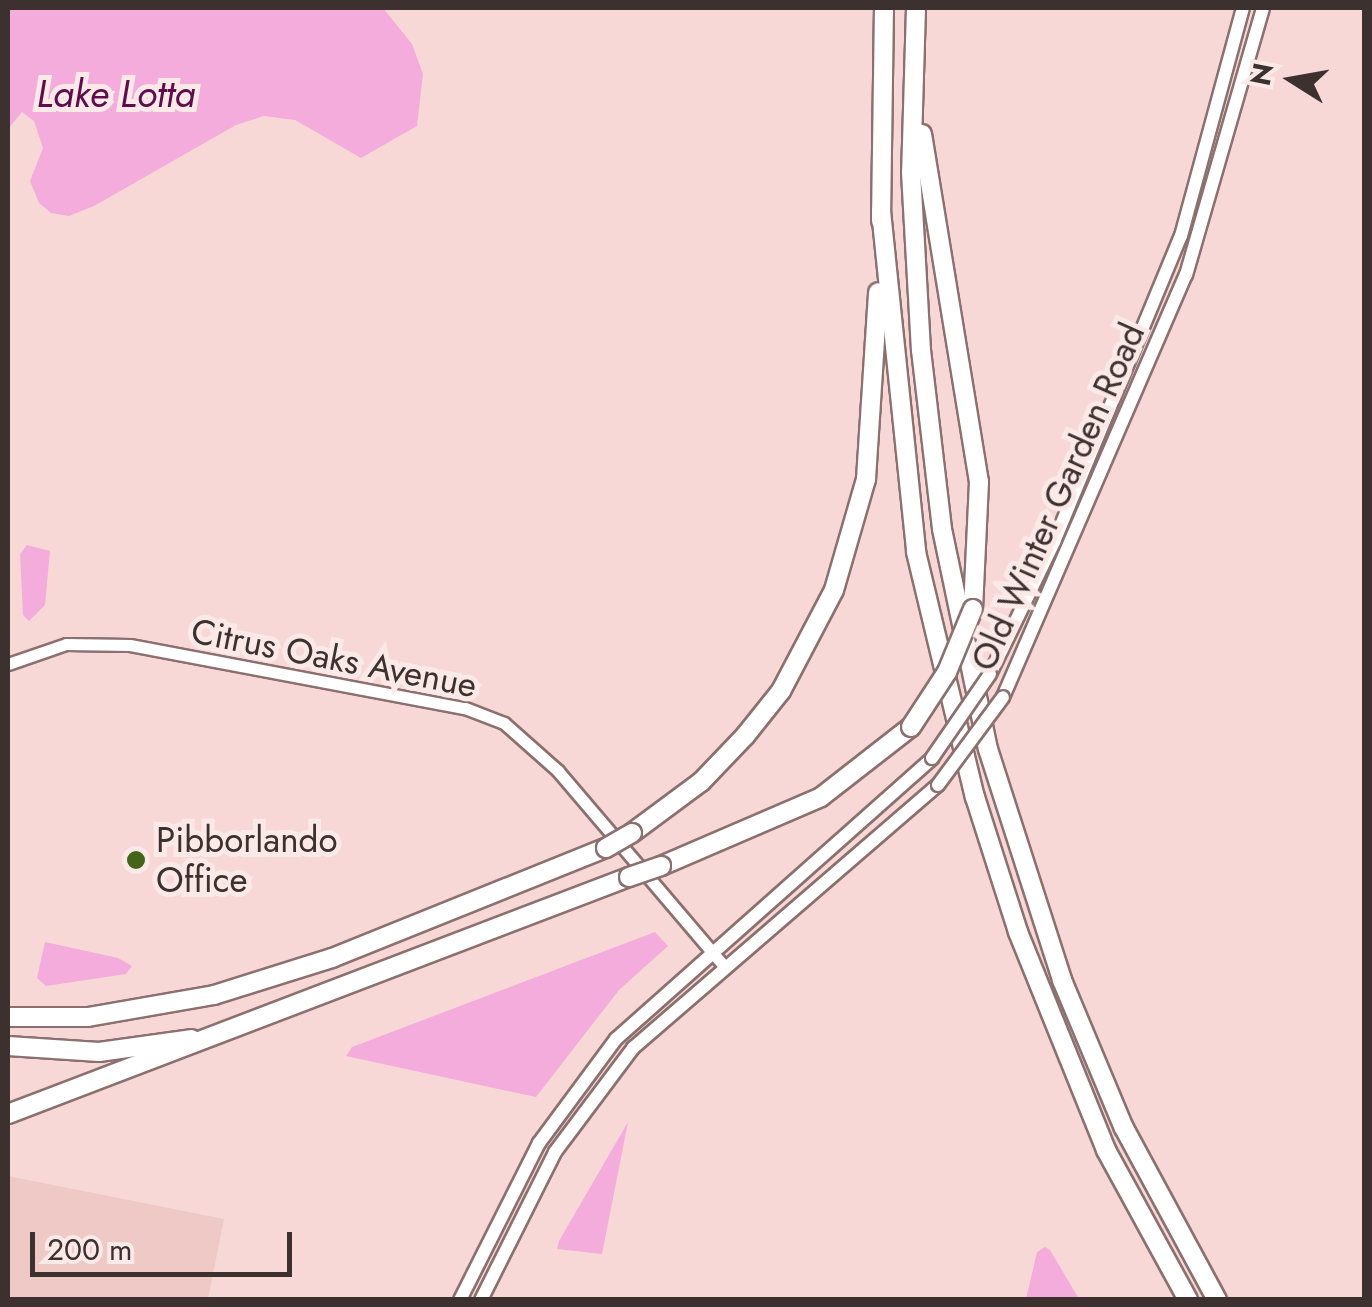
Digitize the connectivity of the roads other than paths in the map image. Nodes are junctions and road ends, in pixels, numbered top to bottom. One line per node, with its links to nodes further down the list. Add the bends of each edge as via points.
1 (884, 8): 6 (highway)
2 (916, 8): 5 (highway)
3 (1243, 8): 8 (main road, Old Winter Garden Road, bridge, via 1181,236 1054,542 990,674 932,758)
4 (1263, 8): 9 (main road, Old Winter Garden Road, bridge, via 1186,275 1003,697 938,785)
5 (916, 34): 11 (highway, bridge, via 926,172 979,482 973,608 947,672 912,727 821,797 660,866); 17 (highway, via 911,172 921,350 942,528 988,750 1069,997 1124,1128)
6 (881, 211): 10 (highway, bridge, via 866,479 834,590 781,690 701,782 606,848 332,958 214,995 88,1017); 16 (highway, via 916,552 974,797 1018,932 1106,1150)
7 (8, 664): 8 (street, Citrus Oaks Avenue, via 66,644 130,645 465,708 504,723 558,771)
8 (712, 952): 9 (street, Citrus Oaks Avenue); 14 (main road, Old Winter Garden Road, via 643,1012 577,1086 539,1143)
9 (724, 966): 15 (main road, Old Winter Garden Road, via 633,1048 597,1093 555,1152)
10 (8, 1018)
11 (230, 1030): 12 (highway, via 112,1051); 13 (highway)
12 (8, 1046)
13 (8, 1114)
14 (460, 1300)
15 (481, 1300)
16 (1188, 1300)
17 (1217, 1300)

